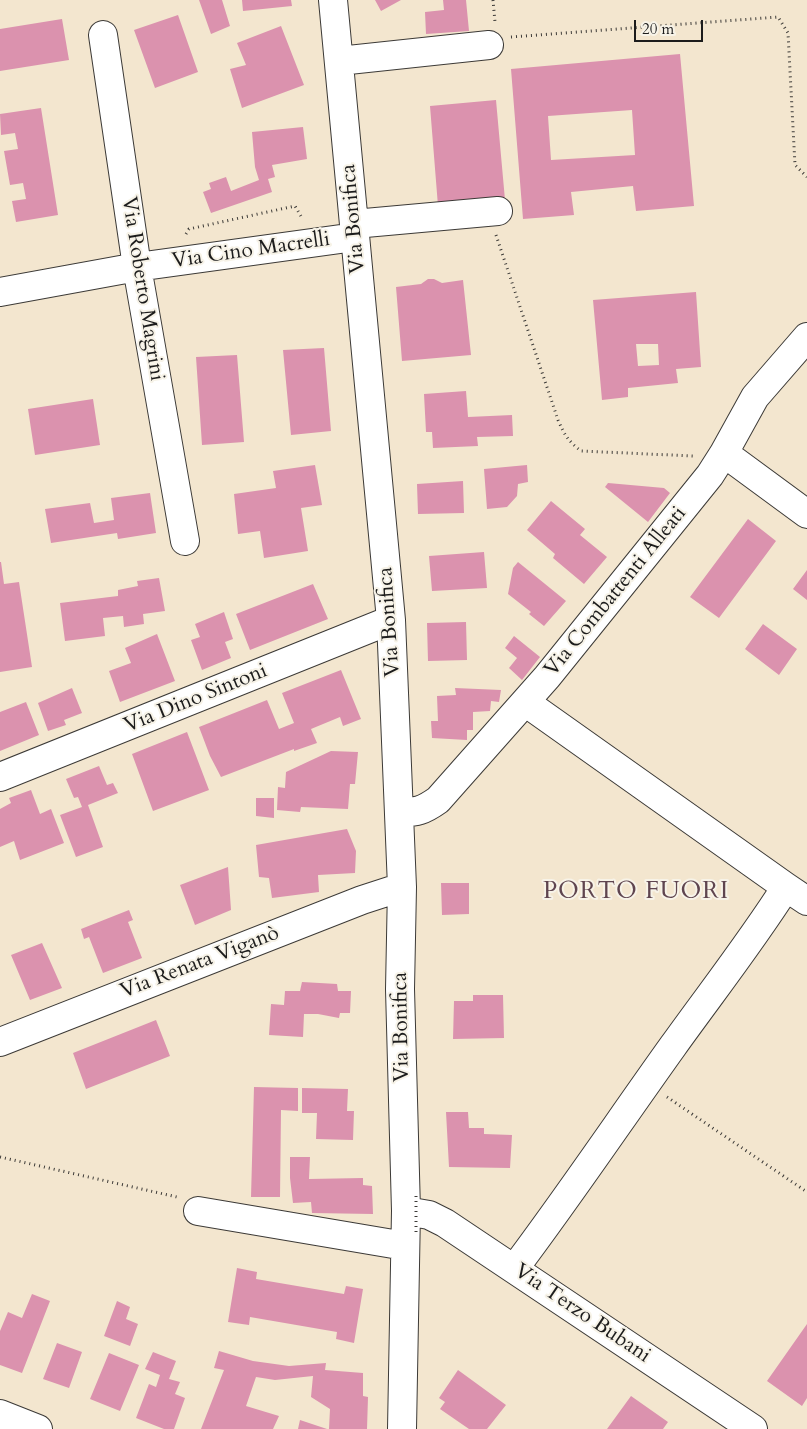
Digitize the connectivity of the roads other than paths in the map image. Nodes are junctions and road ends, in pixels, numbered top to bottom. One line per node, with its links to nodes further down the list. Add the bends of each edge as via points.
1 (333, 0): 4 (street, Via Bonifica)
2 (103, 35): 7 (street, Via Roberto Magrini)
3 (497, 35): 4 (street)
4 (339, 61): 6 (street, Via Bonifica)
5 (498, 211): 6 (street, Via Cino Macrelli)
6 (355, 231): 7 (street, Via Cino Macrelli); 13 (street, Via Bonifica)
7 (137, 267): 8 (street, Via Cino Macrelli); 12 (street, Via Roberto Magrini)
8 (0, 292)
9 (806, 336): 10 (street, Via Combattenti Alleati, via 755,397)
10 (717, 464): 11 (street); 14 (street, Via Combattenti Alleati)
11 (807, 514)
12 (186, 541)
13 (392, 620): 15 (street, Via Dino Sintoni); 16 (street, Via Bonifica)
14 (526, 702): 16 (street, Via Combattenti Alleati, via 438,800 413,813); 18 (street)
15 (0, 777)
16 (399, 812): 17 (street, Via Bonifica)
17 (402, 887): 19 (street, Via Renata Viganò); 21 (street, Via Bonifica, via 400,990)
18 (796, 894): 22 (street, via 771,911)
19 (0, 1042)
20 (198, 1211): 21 (street)
21 (411, 1221): 22 (street, Via Terzo Bubani, via 429,1216 445,1223); 25 (street, Via Bonifica)
22 (514, 1269): 26 (street, Via Terzo Bubani)
23 (0, 1414): 24 (street)
24 (38, 1429)
25 (402, 1429)
26 (753, 1429)

